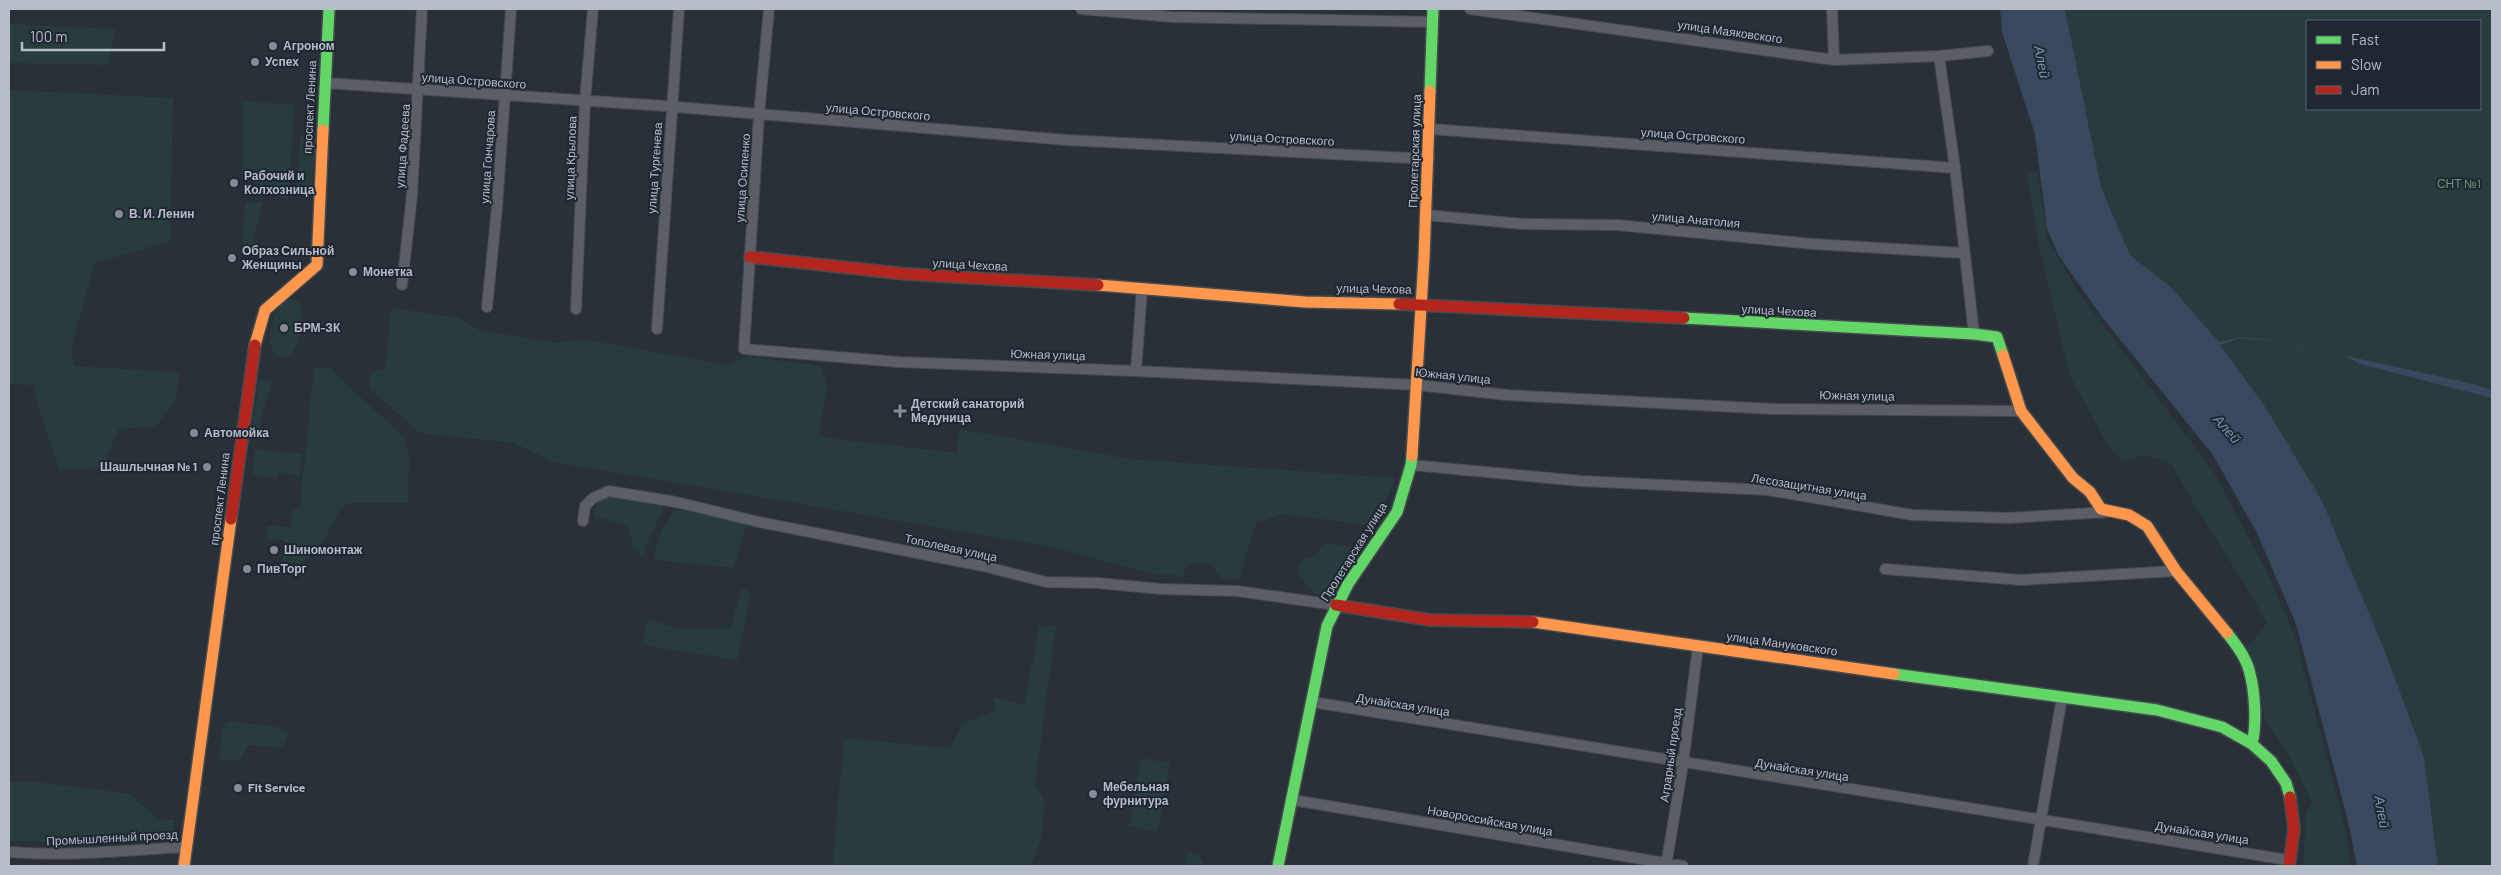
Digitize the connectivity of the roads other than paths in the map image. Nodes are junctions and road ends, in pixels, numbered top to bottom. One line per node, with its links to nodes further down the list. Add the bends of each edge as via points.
1 (329, 9): 15 (street, проспект Ленина)
2 (422, 9): 16 (street, улица Фадеева)
3 (511, 9): 17 (street, улица Гончарова)
4 (593, 9): 18 (street, улица Крылова)
5 (679, 9): 19 (street, улица Тургенева)
6 (769, 9): 20 (street, улица Осипенко)
7 (1081, 9): 11 (street, via 1173,17)
8 (1433, 9): 11 (street, Пролетарская улица)
9 (1470, 9): 14 (street, улица Маяковского)
10 (1832, 9): 14 (street)
11 (1432, 22): 21 (street, Пролетарская улица)
12 (1988, 51): 13 (street, улица Маяковского)
13 (1939, 56): 14 (street, улица Маяковского); 23 (street)
14 (1834, 60)
15 (326, 83): 16 (street, улица Островского); 51 (street, проспект Ленина, via 317,265 265,310 257,333)
16 (419, 89): 17 (street, улица Островского); 27 (street, улица Фадеева)
17 (505, 95): 18 (street, улица Островского); 30 (street, улица Гончарова)
18 (585, 101): 19 (street, улица Островского); 31 (street, улица Крылова)
19 (672, 107): 20 (street, улица Островского); 32 (street, улица Тургенева)
20 (759, 115): 22 (street, улица Островского, via 1067,140); 26 (street, улица Осипенко)
21 (1430, 129): 22 (street, Пролетарская улица); 23 (street, улица Островского)
22 (1429, 159): 24 (street, Пролетарская улица)
23 (1955, 168): 25 (street)
24 (1426, 215): 25 (street, улица Анатолия, via 1523,224 1617,225 1813,244); 29 (street, Пролетарская улица)
25 (1963, 253): 33 (street)
26 (750, 257): 28 (street, улица Чехова, via 906,274); 34 (street, улица Осипенко)
27 (402, 285)
28 (1142, 288): 29 (street, улица Чехова, via 1305,302); 35 (street)
29 (1422, 304): 33 (street, улица Чехова); 36 (street, Пролетарская улица)
30 (487, 307)
31 (576, 309)
32 (657, 328)
33 (1974, 334): 37 (street, улица Чехова, via 1997,337)
34 (744, 349): 35 (street, Южная улица, via 899,362)
35 (1136, 371): 36 (street, Южная улица)
36 (1417, 385): 37 (street, Южная улица, via 1507,395 1774,409); 38 (street, Пролетарская улица)
37 (2021, 411): 39 (street, via 2073,478 2090,492 2101,508)
38 (1411, 465): 39 (street, Лесозащитная улица, via 1581,481 1768,490 1913,515 2008,518); 43 (street, Пролетарская улица, via 1397,512)
39 (2114, 512): 42 (street, via 2130,515 2147,526)
40 (583, 521): 43 (street, Тополевая улица, via 585,506 593,498 610,491 983,566 1046,582 1237,591)
41 (1885, 569): 42 (street, via 2021,580)
42 (2176, 571): 47 (street, via 2236,644 2249,669 2256,729)
43 (1336, 605): 44 (street, улица Мануковского, via 1430,620 1538,622); 46 (street, Пролетарская улица, via 1327,626)
44 (1698, 646): 45 (street, улица Мануковского); 48 (street, Аграрный проезд)
45 (2062, 697): 47 (street, улица Мануковского, via 2157,710 2222,727); 50 (street)
46 (1312, 702): 48 (street, Дунайская улица); 49 (street, Пролетарская улица)
47 (2252, 744): 53 (street, улица Мануковского, via 2286,783 2293,805 2294,830)
48 (1683, 764): 50 (street, Дунайская улица); 54 (street, Аграрный проезд)
49 (1293, 800): 54 (street, Новороссийская улица); 56 (street, Пролетарская улица)
50 (2042, 819): 53 (street, Дунайская улица); 58 (street)
51 (186, 846): 52 (street, Промышленный проезд, via 120,853); 55 (street, проспект Ленина)
52 (9, 852)
53 (2289, 863)
54 (1666, 865): 57 (street, Новороссийская улица)
55 (184, 866)
56 (1278, 866)
57 (1682, 866)
58 (2033, 866)

